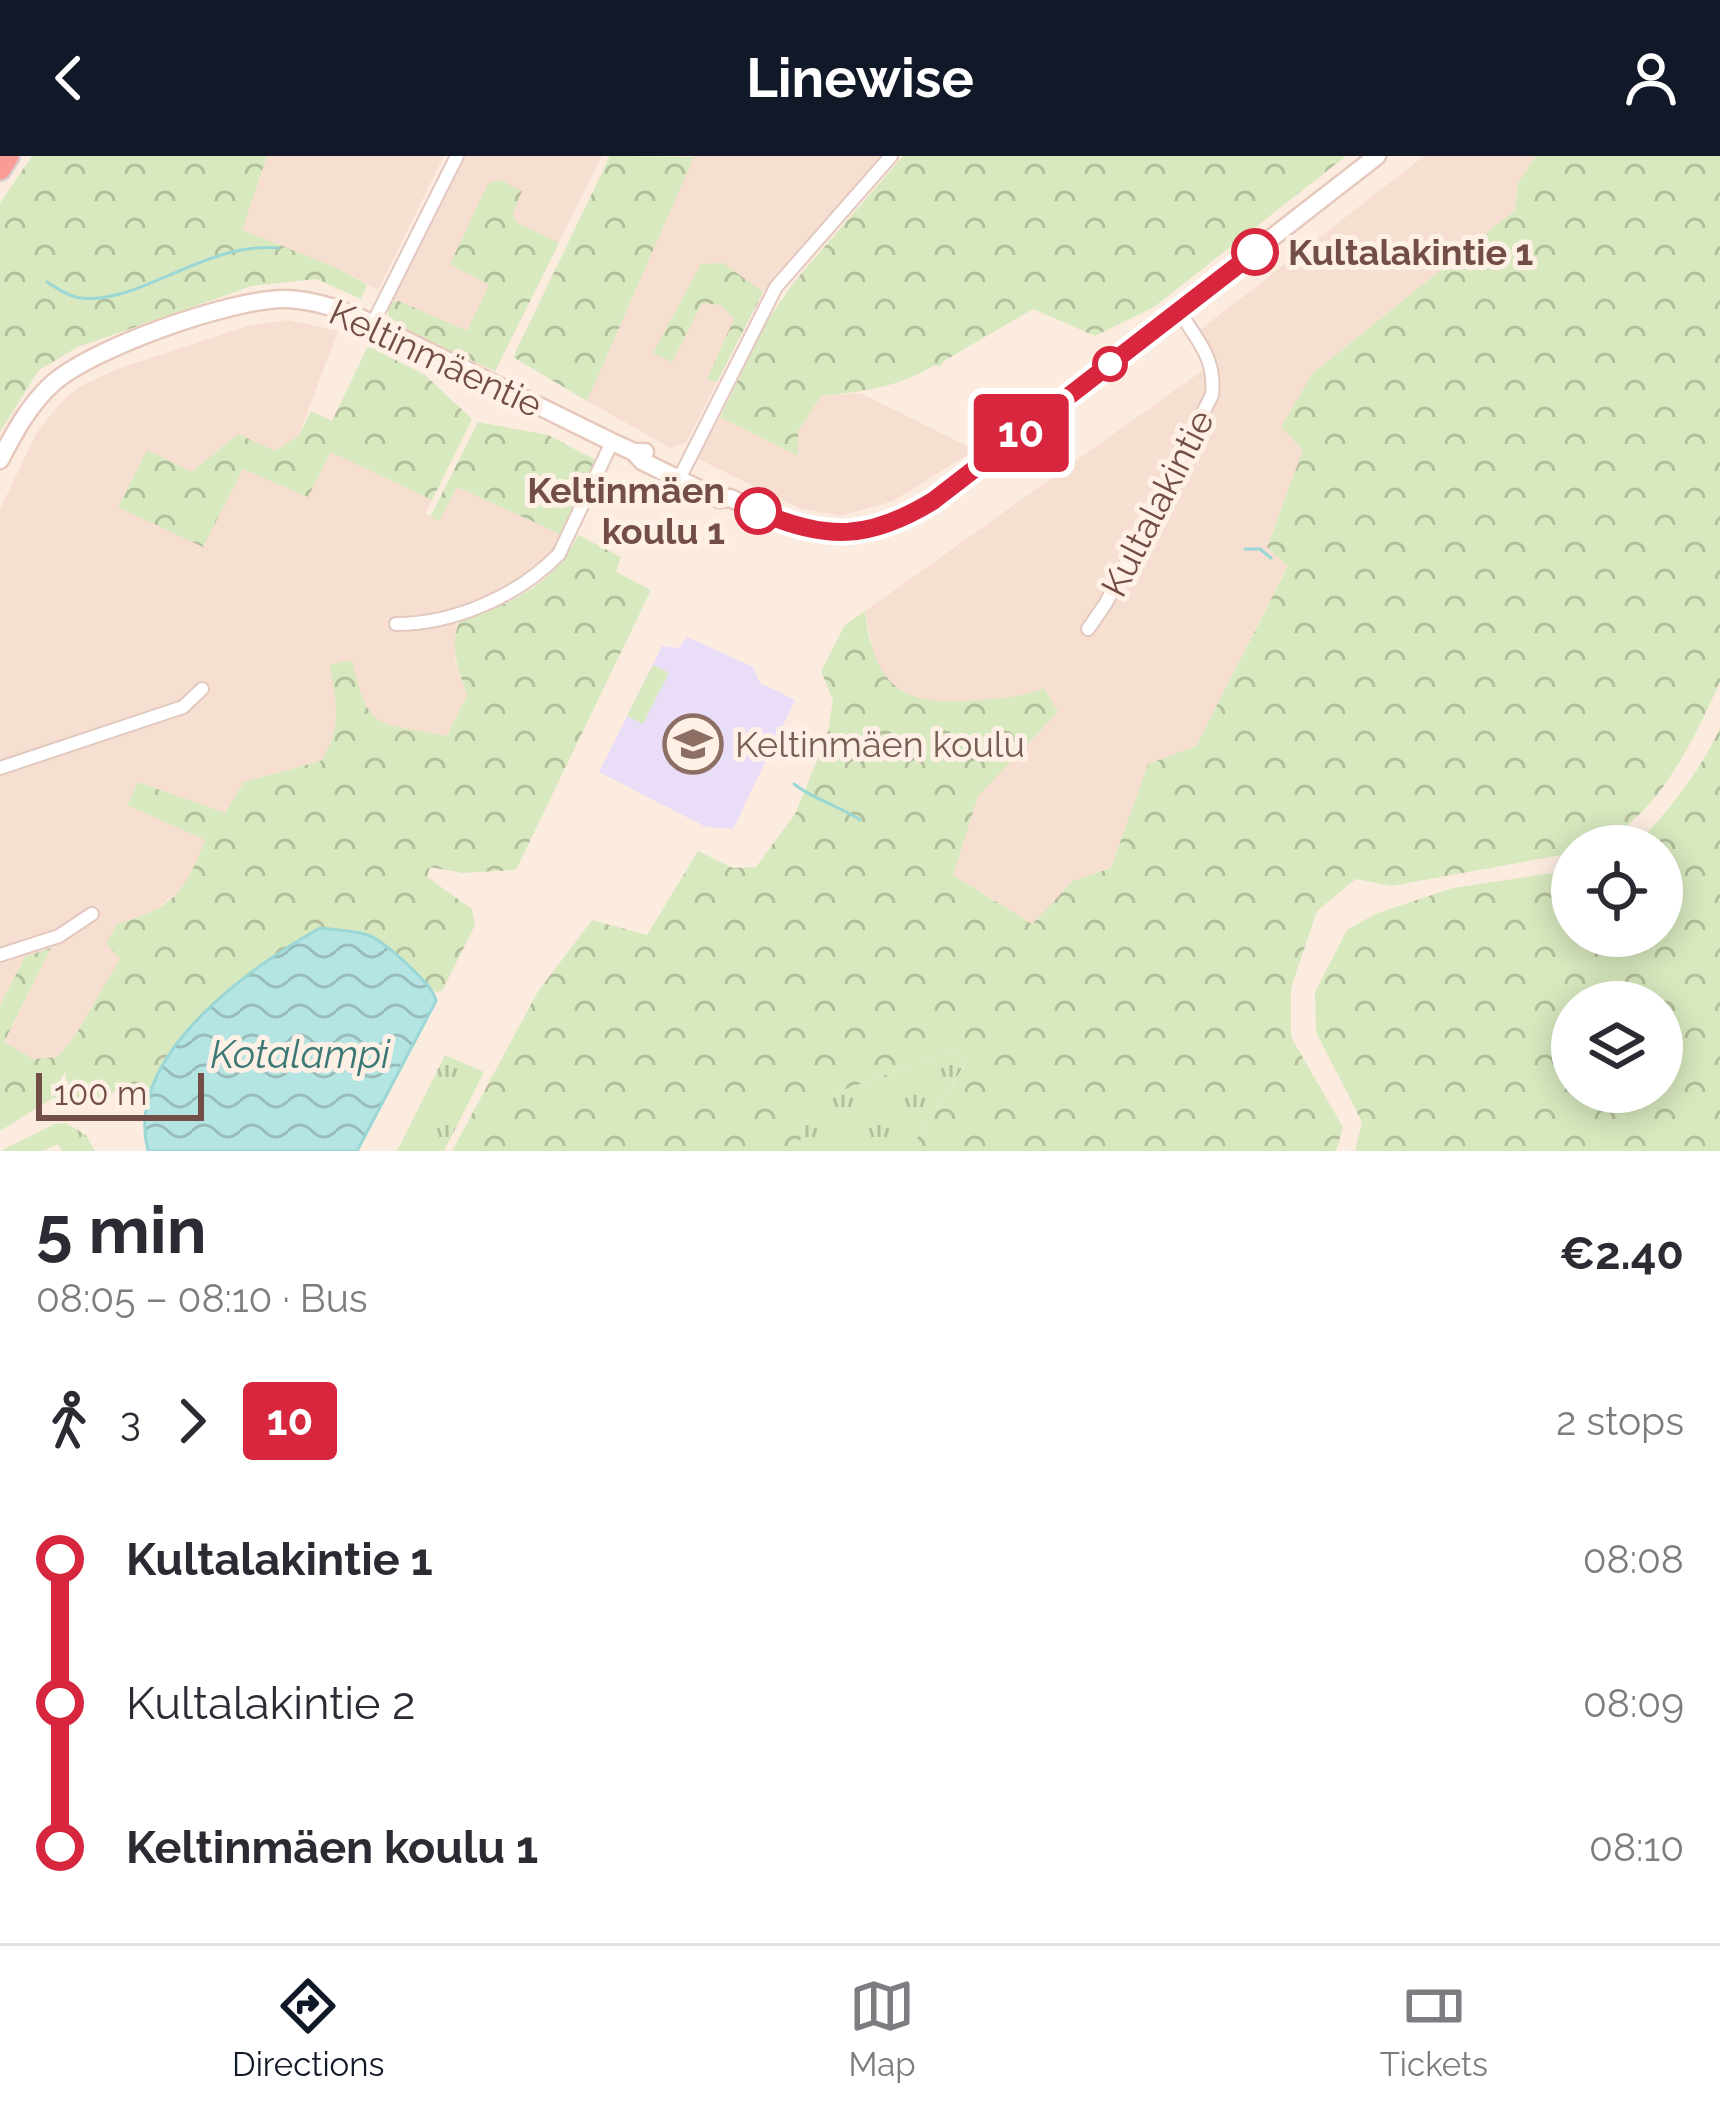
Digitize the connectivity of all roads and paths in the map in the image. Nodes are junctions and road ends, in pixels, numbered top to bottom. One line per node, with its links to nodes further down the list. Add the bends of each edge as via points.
1 (8, 156): 5 (highway)
2 (457, 156): 7 (street)
3 (891, 156): 10 (street, via 776,287)
4 (1377, 156): 6 (main road, Keltinmäentie)
5 (0, 169)
6 (1179, 310): 10 (main road, Keltinmäentie, via 933,501 872,529 795,527 719,499); 12 (street, Kultalakintie, via 1208,352 1212,395)
7 (373, 323): 8 (main road, Keltinmäentie); 9 (main road, Keltinmäentie, via 327,305 261,301 115,347 49,386)
8 (613, 442): 10 (main road, Keltinmäentie); 11 (street, via 559,554 544,569 469,610)
9 (0, 460)
10 (681, 474)
11 (396, 624)
12 (1088, 628)
13 (202, 689): 14 (street, via 183,707)
14 (0, 768)
15 (92, 914): 16 (street, via 59,936)
16 (0, 955)

